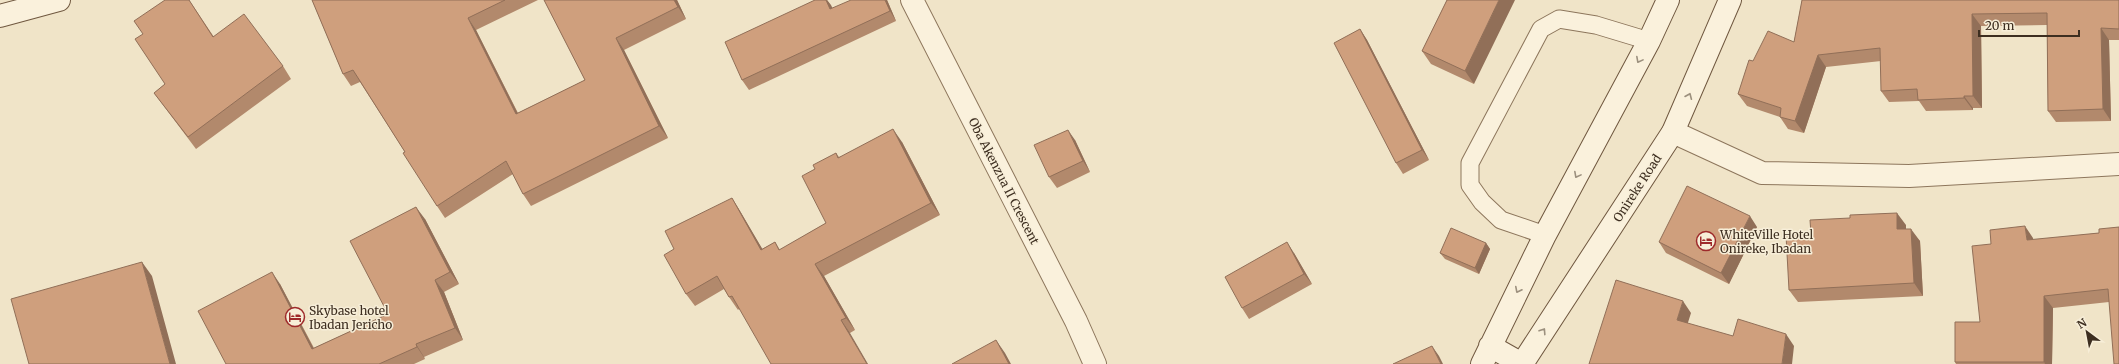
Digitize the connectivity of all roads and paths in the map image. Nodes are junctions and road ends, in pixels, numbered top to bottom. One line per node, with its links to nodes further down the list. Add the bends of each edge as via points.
1 (60, 0): 5 (main road)
2 (912, 0): 11 (main road, Oba Akenzua II Crescent)
3 (1668, 0): 6 (main road)
4 (1730, 0): 7 (main road, Onireke Road, one-way to 4)
5 (0, 16)
6 (1649, 41): 9 (main road, one-way to 9); 9 (lane, via 1596,25 1559,19 1541,29 1537,36 1470,163 1470,185 1482,202 1501,220)
7 (1673, 132): 8 (main road, via 1762,173 1909,176); 12 (main road, Onireke Road, one-way to 7)
8 (2119, 164)
9 (1545, 235): 10 (main road, one-way to 10)
10 (1486, 355): 12 (main road)
11 (1095, 364)
12 (1522, 364)

